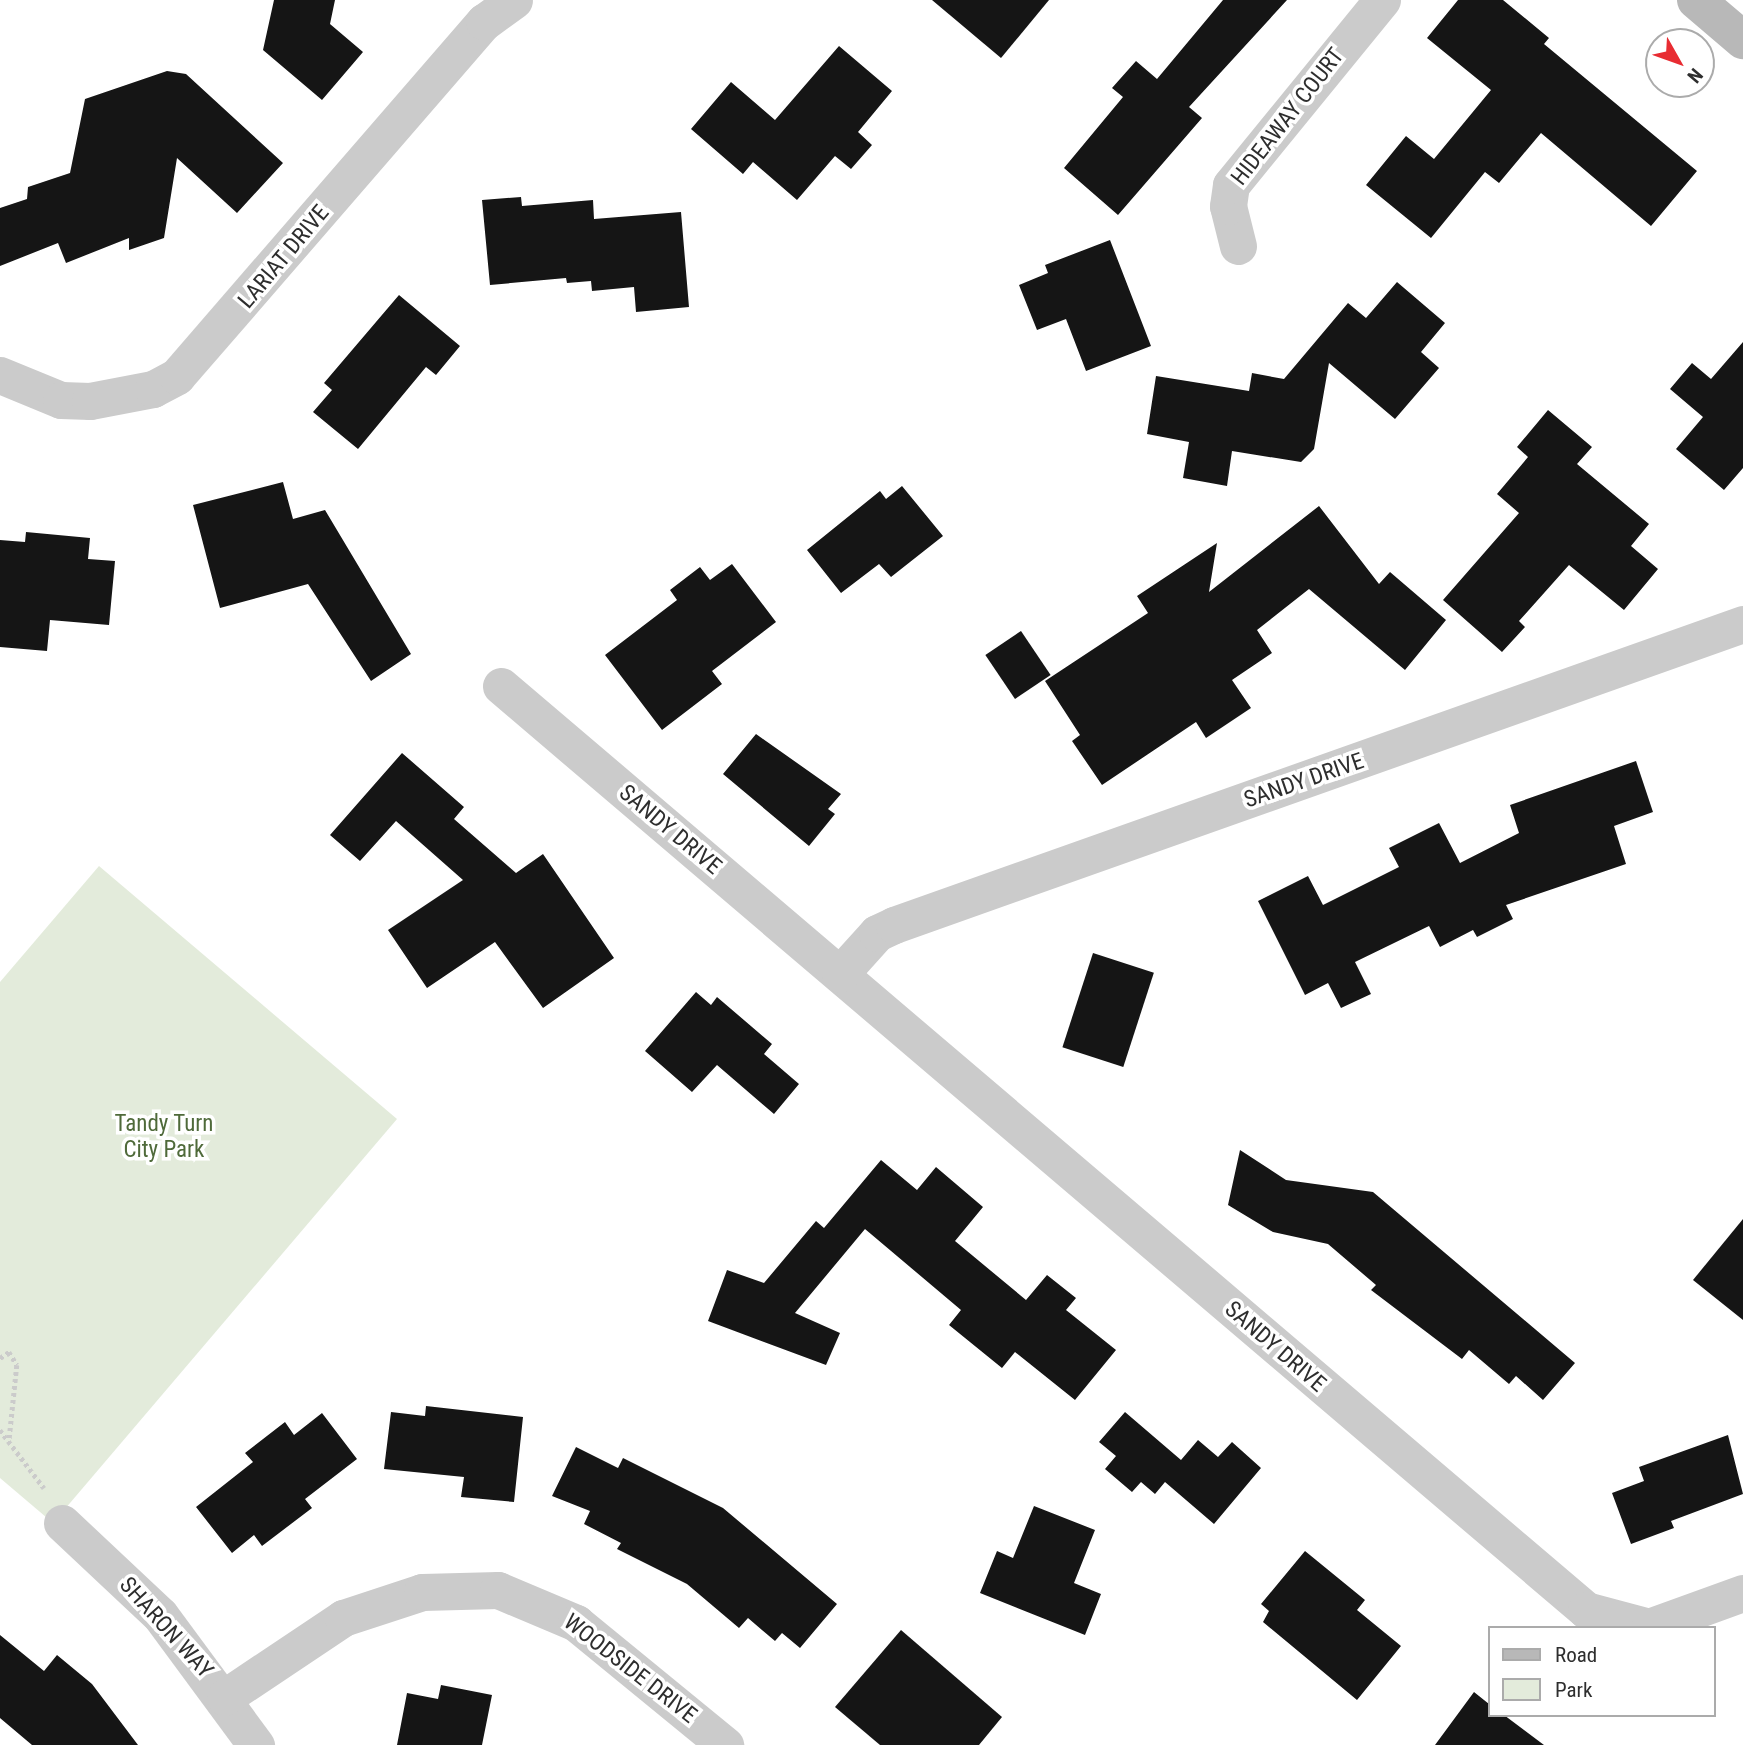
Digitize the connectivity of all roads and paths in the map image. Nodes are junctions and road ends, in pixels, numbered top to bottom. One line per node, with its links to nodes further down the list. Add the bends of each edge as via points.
1 (514, 0): 4 (street, LARIAT DRIVE)
2 (1382, 0): 6 (street, HIDEAWAY COURT, via 1231,185)
3 (1711, 5): 5 (main road)
4 (494, 11): 7 (street, LARIAT DRIVE, via 177,376 153,389 90,401 52,397)
5 (1743, 40)
6 (1238, 246)
7 (0, 375)
8 (1743, 624): 10 (street, SANDY DRIVE, via 894,925 877,933)
9 (501, 686): 10 (street, SANDY DRIVE)
10 (840, 974): 16 (street, SANDY DRIVE, via 1586,1610)
11 (0, 1357): 13 (path, via 9,1352 17,1365)
12 (0, 1430): 13 (path)
13 (9, 1444): 14 (path, via 29,1474 71,1513)
14 (62, 1523): 18 (street, SHARON WAY, via 160,1615)
15 (1743, 1593): 17 (street, SANDY DRIVE)
16 (1644, 1626)
17 (1651, 1626)
18 (225, 1697): 19 (street, SHARON WAY); 20 (street, WOODSIDE DRIVE, via 343,1618 422,1591 498,1590 576,1623)
19 (256, 1745)
20 (725, 1745)

